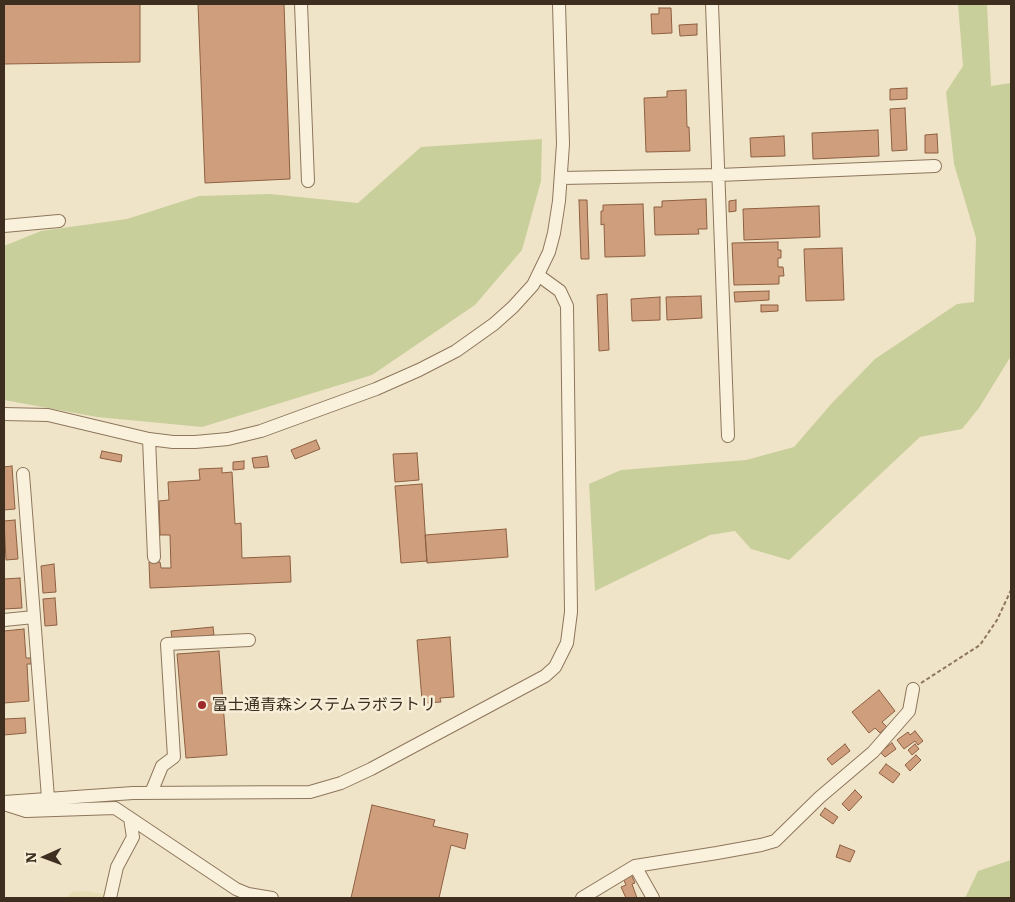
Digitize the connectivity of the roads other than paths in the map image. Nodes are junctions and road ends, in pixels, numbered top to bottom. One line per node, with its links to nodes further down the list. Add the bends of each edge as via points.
1 (302, 4): 7 (street)
2 (560, 4): 6 (street)
3 (712, 4): 5 (street)
4 (935, 166): 5 (street)
5 (719, 175): 6 (street); 12 (street)
6 (561, 178): 10 (street, via 554,233)
7 (308, 181)
8 (58, 221): 9 (street)
9 (4, 226)
10 (538, 275): 13 (street, via 513,308 494,324 419,370 376,389 261,431 228,439 195,442); 20 (street, via 560,291 567,306 571,612 567,643 555,667 545,676 341,783 310,792)
11 (4, 414): 13 (street, via 48,415)
12 (728, 436)
13 (149, 439): 15 (street)
14 (22, 474): 16 (street)
15 (154, 557)
16 (34, 617): 17 (street); 21 (street)
17 (4, 620)
18 (250, 640): 20 (street, via 167,644 174,757 162,766)
19 (912, 688): 24 (street, via 909,711 873,752 814,802 775,841)
20 (151, 793): 21 (street)
21 (48, 798): 22 (street)
22 (4, 803): 23 (street, via 26,811 115,808)
23 (130, 818): 25 (street, via 133,838 117,867); 26 (street, via 236,889)
24 (635, 866): 27 (street); 28 (street)
25 (110, 898)
26 (272, 898)
27 (582, 898)
28 (652, 898)

